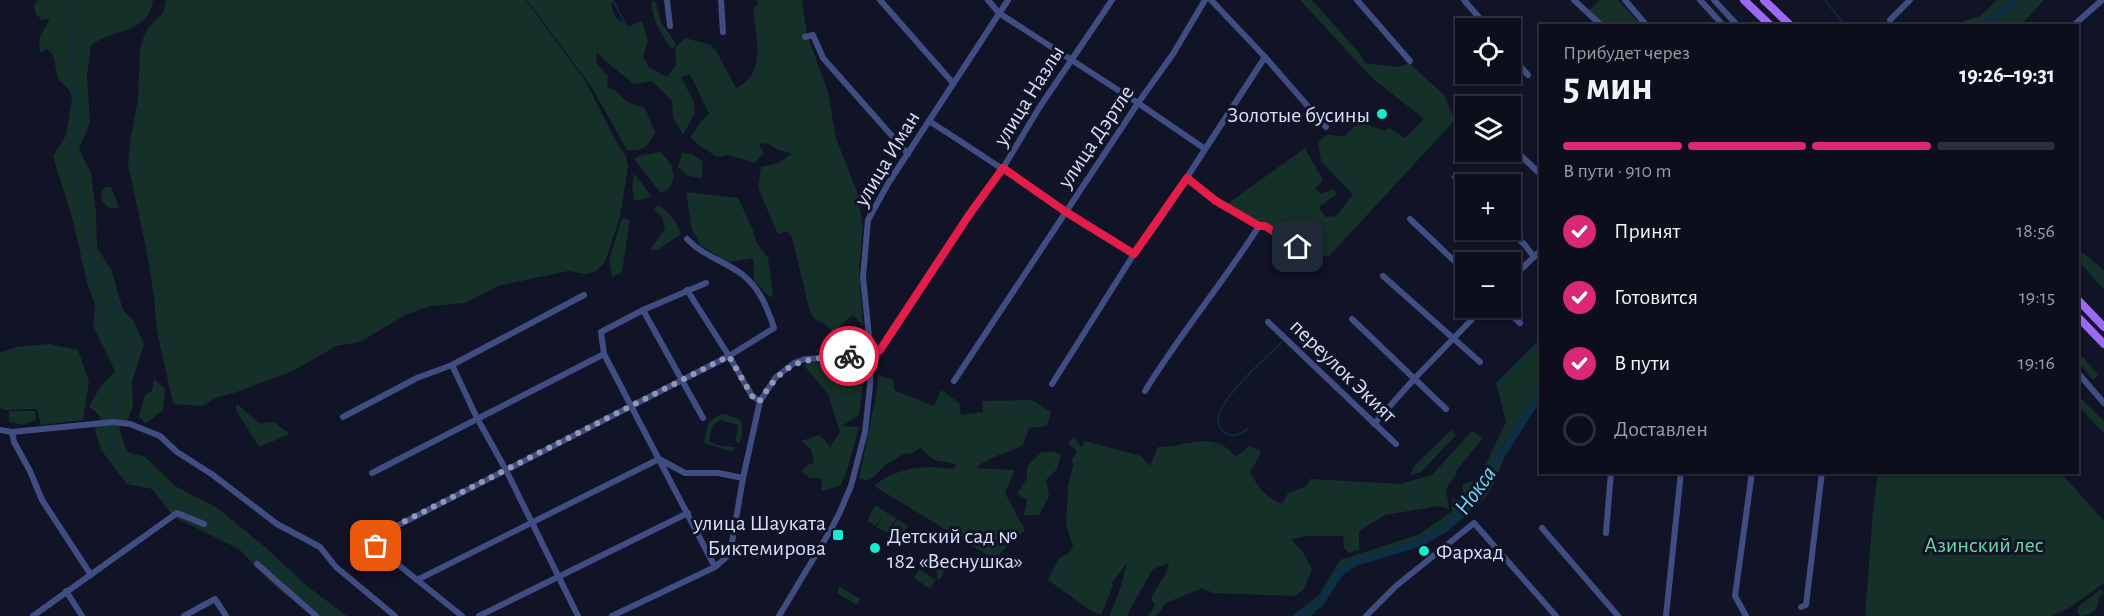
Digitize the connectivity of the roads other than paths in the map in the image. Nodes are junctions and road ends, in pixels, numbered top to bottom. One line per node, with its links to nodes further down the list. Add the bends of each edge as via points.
1 (667, 0): 29 (street)
2 (721, 0): 30 (street)
3 (880, 0): 37 (street)
4 (988, 0): 19 (street)
5 (1008, 0): 19 (street, улица Иман)
6 (1112, 0): 33 (street, улица Назлы)
7 (1205, 0): 38 (street, улица Дэртле)
8 (1211, 0): 32 (street)
9 (1357, 0): 34 (street)
10 (1464, 0): 20 (street)
11 (1574, 0): 22 (street)
12 (1625, 0): 23 (street)
13 (1700, 0): 24 (street)
14 (1714, 0): 25 (street)
15 (1744, 0): 26 (main road)
16 (1764, 0): 27 (main road)
17 (1910, 0): 21 (street)
18 (2102, 0): 28 (street)
19 (999, 12): 33 (street); 37 (street, улица Иман)
20 (1479, 18)
21 (1890, 20)
22 (1600, 24)
23 (1645, 24)
24 (1722, 24)
25 (1736, 24)
26 (1769, 24)
27 (1789, 24)
28 (2075, 24)
29 (670, 26)
30 (723, 32)
31 (805, 37): 42 (street, via 813,35 823,58)
32 (1265, 57): 40 (street); 41 (street)
33 (1071, 59): 38 (street); 44 (street, улица Назлы)
34 (1410, 61)
35 (1521, 67): 36 (street)
36 (1528, 75)
37 (953, 83): 39 (street, улица Иман)
38 (1138, 103): 41 (street); 47 (street, улица Дэртле)
39 (929, 121): 42 (street, улица Иман); 44 (street)
40 (1326, 127)
41 (1205, 149): 46 (street)
42 (908, 154): 75 (street, улица Иман, via 868,220 863,278)
43 (1521, 156): 45 (street)
44 (1003, 168): 47 (street); 75 (street, улица Назлы, via 893,332 877,354)
45 (1539, 173)
46 (1187, 178): 49 (street, via 1216,201); 53 (street)
47 (1066, 212): 53 (street); 81 (street, улица Дэртле)
48 (1410, 219): 56 (street)
49 (1259, 226): 55 (street, via 1265,226); 83 (street)
50 (687, 239): 74 (street, via 696,249 742,274 766,303 774,328)
51 (1520, 240): 54 (street)
52 (1539, 252): 54 (street)
53 (1134, 254): 82 (street)
54 (1534, 257): 57 (street)
55 (1314, 258)
56 (1455, 262)
57 (1521, 269)
58 (1383, 276): 71 (street)
59 (706, 283): 60 (street)
60 (687, 290): 63 (street); 74 (street)
61 (584, 295): 77 (street)
62 (2079, 301): 70 (main road)
63 (643, 310): 73 (street, via 601,332); 79 (street)
64 (1473, 318): 71 (street)
65 (1514, 318): 69 (street)
66 (2079, 318): 72 (main road)
67 (1352, 320): 80 (street)
68 (1268, 322): 91 (street, переулок Экият)
69 (1520, 324)
70 (2104, 327)
71 (1452, 338): 76 (street); 80 (street)
72 (2104, 344)
73 (604, 354): 86 (street); 89 (street)
74 (729, 356): 79 (street); 84 (street)
75 (871, 356): 84 (street, via 794,363 771,382); 125 (street, улица Иман, via 868,412 851,486 830,531)
76 (1480, 363)
77 (452, 364): 88 (street); 89 (street)
78 (2079, 374): 85 (street)
79 (682, 379): 86 (street); 90 (street)
80 (1414, 379): 87 (street); 91 (street)
81 (954, 381)
82 (1052, 384)
83 (1145, 391)
84 (759, 402): 102 (street)
85 (2104, 403)
86 (631, 405): 95 (street); 96 (street)
87 (1446, 409)
88 (343, 417)
89 (477, 418): 96 (street); 97 (street)
90 (703, 418)
91 (1374, 424): 94 (street, переулок Экият)
92 (0, 430): 93 (street)
93 (12, 432): 110 (street, via 42,500); 120 (street, via 111,422 130,424 160,436 277,524 320,547 336,567)
94 (1396, 444)
95 (660, 459): 102 (street, via 685,473); 103 (street); 105 (street)
96 (506, 470): 105 (street); 112 (street, via 376,536 374,542 380,550)
97 (372, 473)
98 (1611, 474): 107 (street)
99 (1681, 474): 129 (street)
100 (1752, 474): 130 (street, via 1735,596)
101 (1822, 474): 114 (street, via 1806,605)
102 (743, 478): 109 (street, via 730,554)
103 (688, 513): 109 (street); 111 (street)
104 (204, 524): 110 (street, via 177,513)
105 (531, 524): 111 (street); 112 (street)
106 (1542, 528): 128 (street)
107 (1606, 533)
108 (257, 564): 119 (street)
109 (715, 567): 124 (street)
110 (90, 574): 113 (street)
111 (558, 576): 122 (street); 123 (street)
112 (417, 580): 121 (street)
113 (66, 591): 115 (street); 116 (street)
114 (1801, 607)
115 (33, 616)
116 (82, 616)
117 (184, 616): 118 (street, via 214,599)
118 (226, 616)
119 (316, 616)
120 (396, 616)
121 (462, 616)
122 (479, 616)
123 (578, 616)
124 (612, 616)
125 (779, 616)
126 (1366, 616): 127 (street, via 1396,586 1474,523)
127 (1556, 616)
128 (1618, 616)
129 (1666, 616)
130 (1746, 616)

